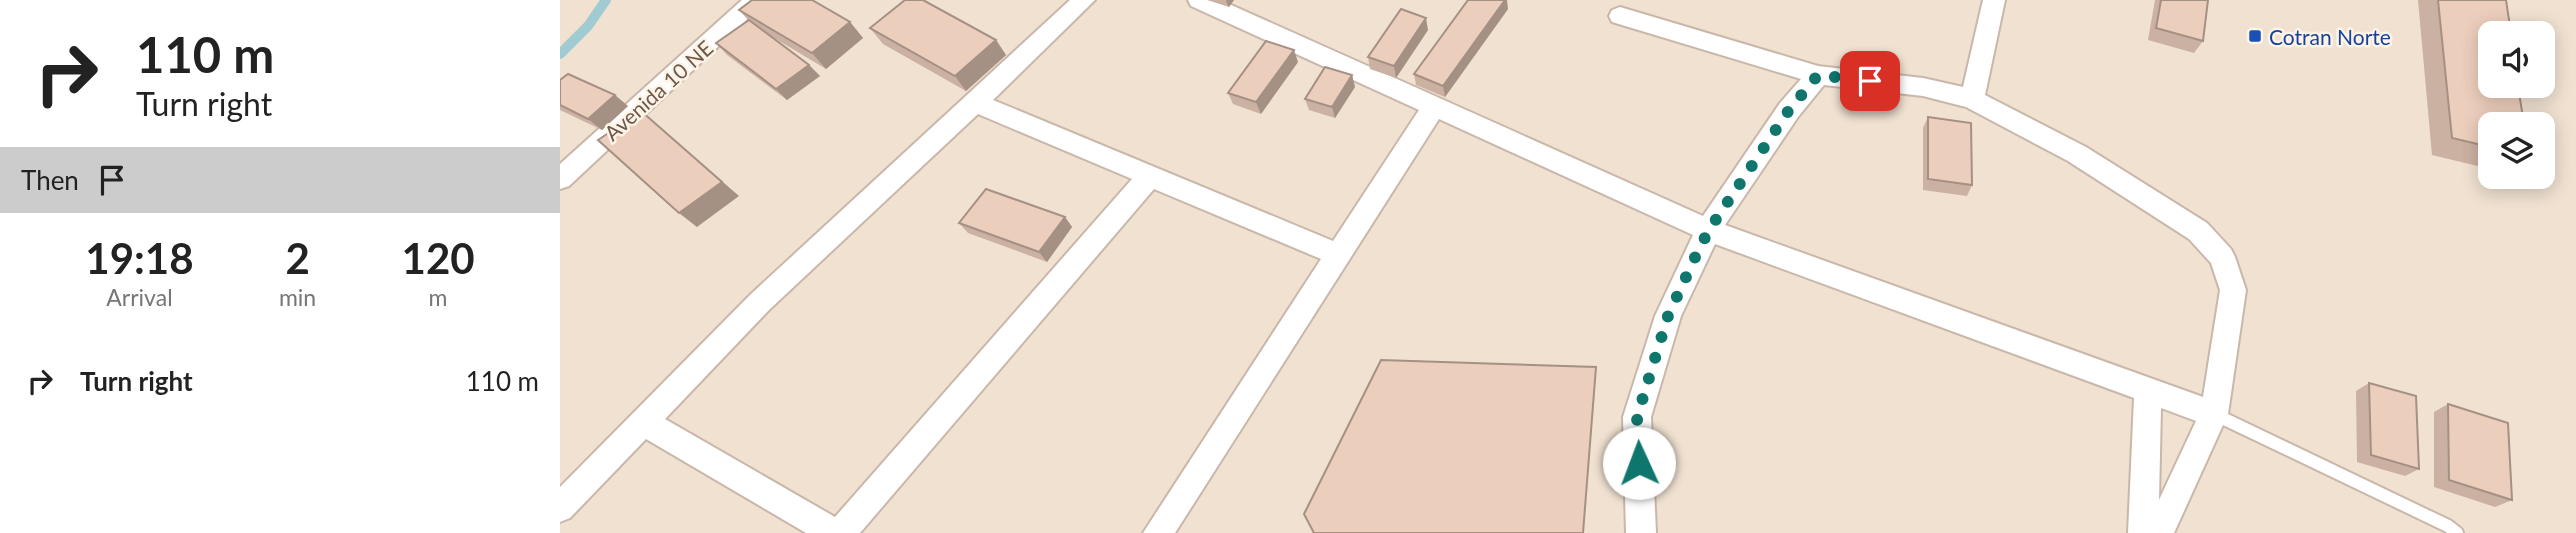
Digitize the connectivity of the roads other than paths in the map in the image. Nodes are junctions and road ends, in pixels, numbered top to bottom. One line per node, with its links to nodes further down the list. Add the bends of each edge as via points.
1 (757, 0): 11 (street, Avenida 10 NE)
2 (1084, 0): 8 (street)
3 (1199, 0): 9 (street)
4 (1994, 0): 7 (street)
5 (1620, 16): 6 (street)
6 (1818, 75): 7 (street, via 1923,87); 12 (street, via 1789,110)
7 (1972, 99): 15 (street, via 2077,154 2198,231 2222,257 2233,290)
8 (974, 102): 10 (street); 16 (street, via 760,302)
9 (1435, 106): 12 (street); 13 (street)
10 (1150, 176): 13 (street); 19 (street)
11 (560, 179)
12 (1709, 230): 14 (street); 21 (street, via 1668,316 1637,417)
13 (1338, 254): 20 (street)
14 (2148, 389): 15 (street); 22 (street)
15 (2214, 414): 23 (street); 24 (lane)
16 (642, 421): 17 (street); 18 (street)
17 (560, 508)
18 (834, 533)
19 (841, 533)
20 (1158, 533)
21 (1642, 533)
22 (2143, 533)
23 (2159, 533)
24 (2457, 533)

